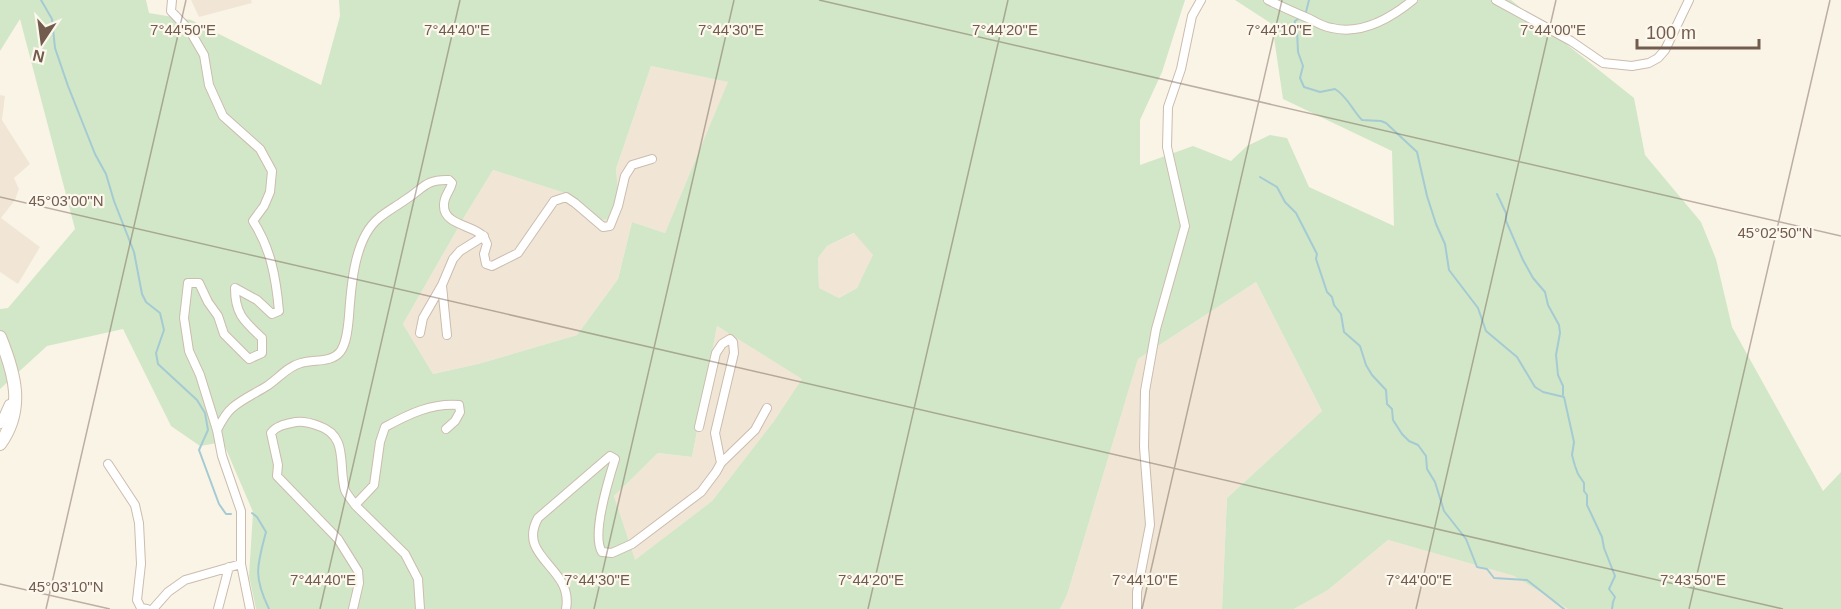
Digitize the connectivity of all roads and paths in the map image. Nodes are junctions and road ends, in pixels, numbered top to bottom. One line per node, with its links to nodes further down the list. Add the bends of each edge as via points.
1 (172, 0): 18 (street, via 171,11 190,31 204,55 209,85 223,116 260,149 272,171 270,192 253,221 272,261 279,311 272,314 235,288 242,320 262,338 262,353 249,359 224,334 200,283 188,283 184,318 189,351)
2 (1201, 0): 32 (street, via 1192,16 1168,107 1167,147 1185,226 1156,329 1145,391 1143,447 1150,525)
3 (1268, 0): 4 (street, via 1340,30 1387,18)
4 (1413, 0)
5 (1496, 0): 6 (street, via 1603,63 1632,66 1649,63 1665,50)
6 (1689, 0)
7 (652, 159): 8 (street, via 632,165 625,176 610,226 603,227 566,197 554,201 518,253 492,266 486,264)
8 (484, 236): 9 (street, via 453,259); 18 (street, via 447,216 444,208 452,183 449,180 428,182 377,219 362,237 340,352 328,359 290,368 233,406)
9 (442, 285): 10 (street, via 423,318); 11 (street)
10 (420, 333)
11 (447, 335)
12 (0, 337): 13 (main road)
13 (17, 402): 15 (street, via 9,404); 19 (main road, via 8,433)
14 (767, 408): 20 (street, via 755,430)
15 (0, 424)
16 (699, 427): 20 (street, via 716,353 730,339 734,353 716,433)
17 (446, 429): 22 (street, via 460,412 459,405 413,411 385,427 374,484)
18 (217, 430): 23 (street, via 241,511)
19 (0, 444)
20 (721, 463): 31 (street, via 701,492 632,544 612,553 602,552 598,546 603,503 615,459 610,456 538,518 533,528 534,543 564,583)
21 (108, 464): 25 (street, via 135,505 141,564 138,600 141,608)
22 (355, 505): 29 (street, via 346,492 335,435 308,422 275,428 271,433 278,465 276,476 338,540 358,571); 30 (street, via 405,554 418,579)
23 (241, 564): 24 (street); 28 (street)
24 (229, 567): 26 (street, via 185,580); 27 (street)
25 (147, 609)
26 (153, 609)
27 (218, 609)
28 (250, 609)
29 (353, 609)
30 (420, 609)
31 (566, 609)
32 (1137, 609)

